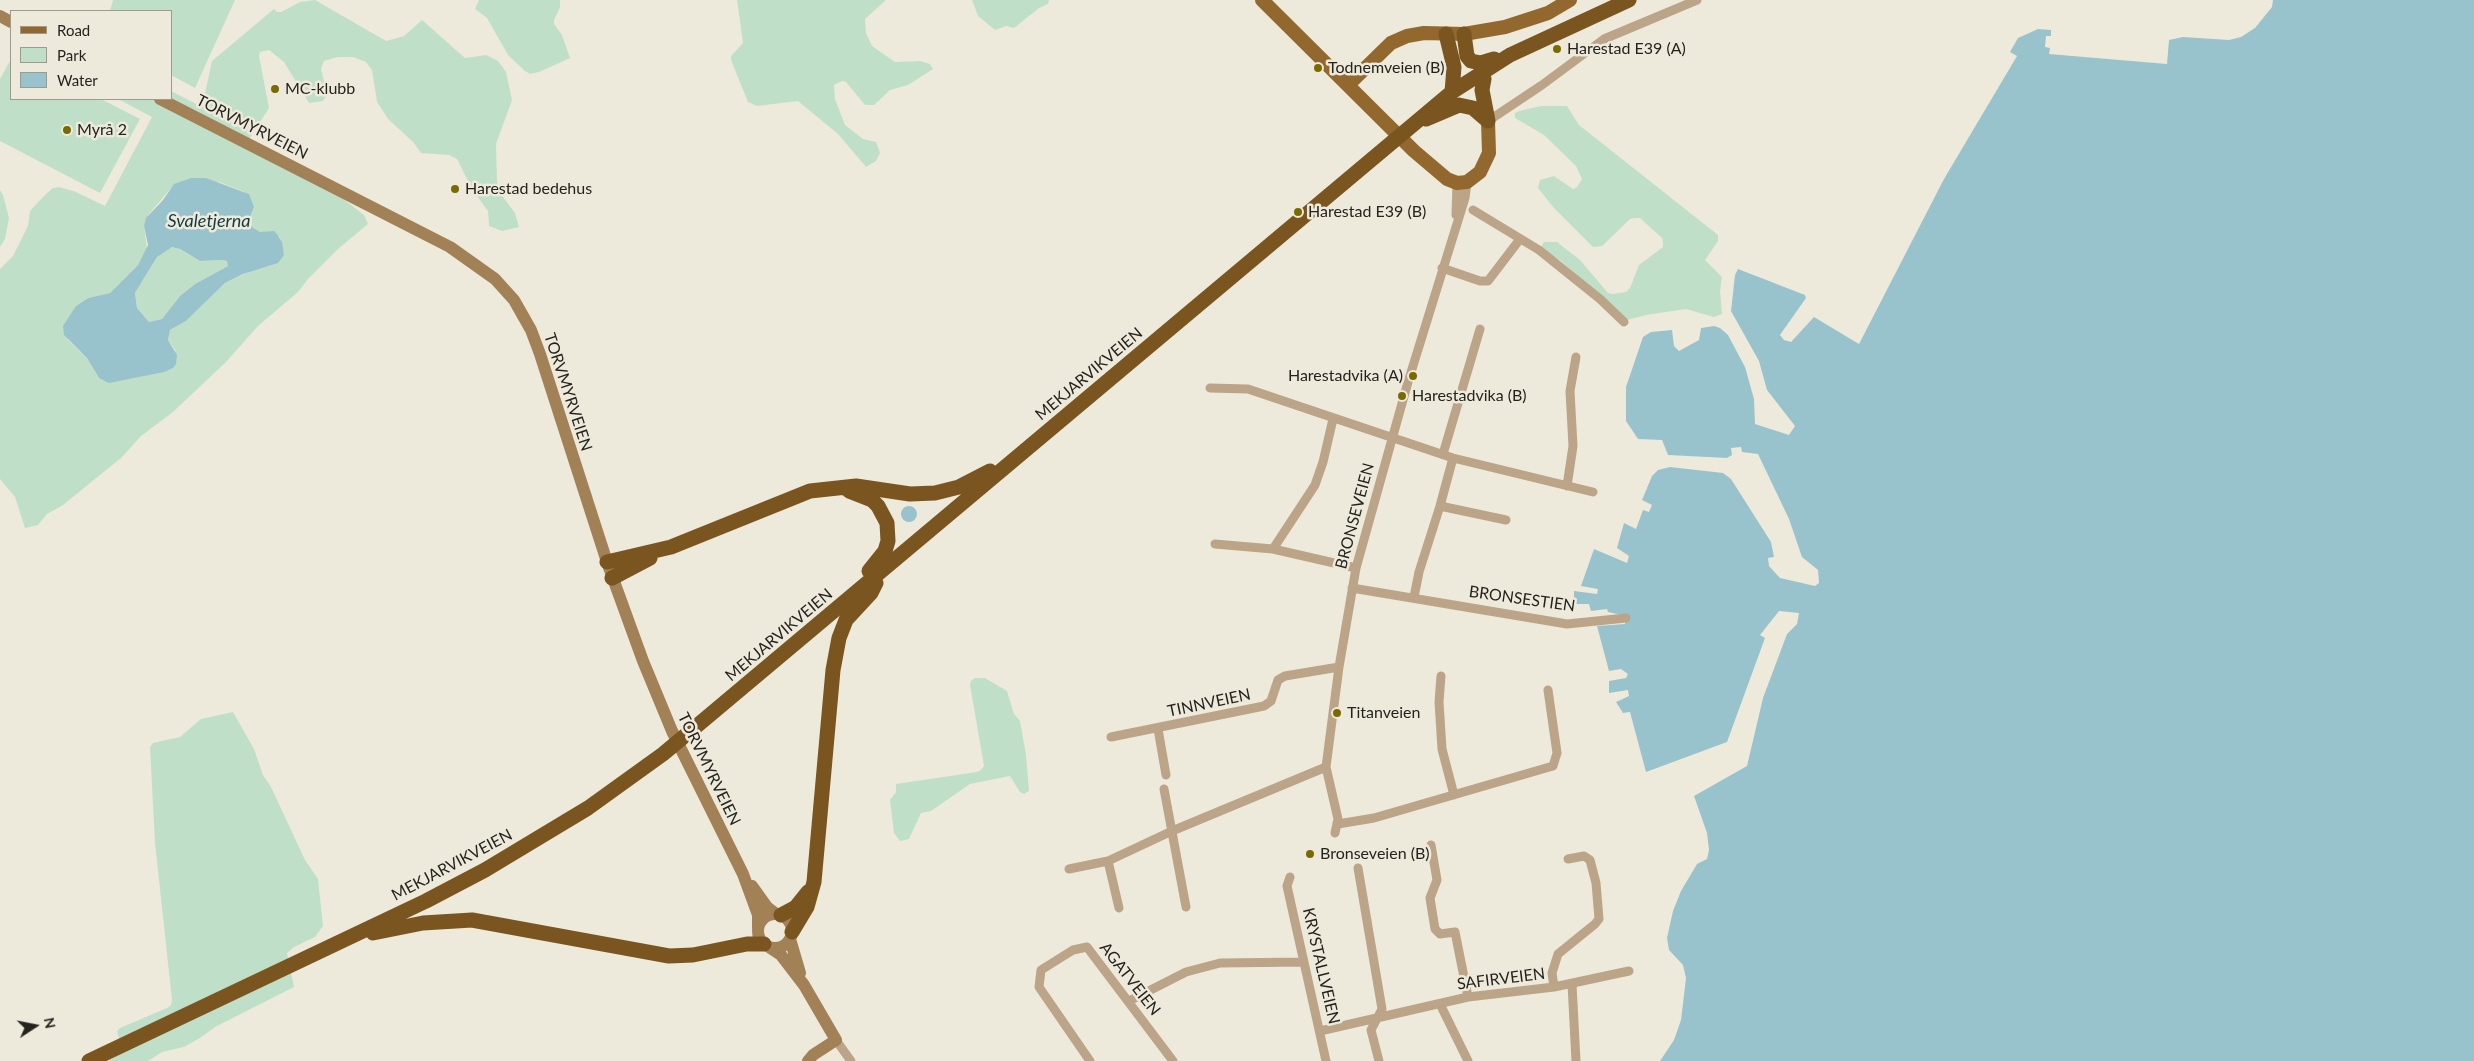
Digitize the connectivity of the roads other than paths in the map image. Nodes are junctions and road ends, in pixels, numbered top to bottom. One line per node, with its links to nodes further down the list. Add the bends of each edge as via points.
1 (1262, 0): 10 (main road)
2 (1570, 0): 7 (main road, via 1526,21)
3 (1629, 0): 8 (highway)
4 (1636, 0): 9 (highway, via 1612,15)
5 (1697, 0): 14 (street, via 1604,39)
6 (1446, 34): 7 (main road); 10 (main road, via 1424,33 1391,43); 11 (highway, via 1454,67)
7 (1464, 34): 8 (highway, via 1467,56 1476,63)
8 (1510, 55): 9 (highway)
9 (1481, 77): 11 (highway, MEKJARVIKVEIEN); 13 (highway, MEKJARVIKVEIEN); 14 (highway)
10 (1349, 84): 15 (main road, via 1440,174)
11 (1452, 92): 13 (highway, MEKJARVIKVEIEN)
12 (162, 100): 36 (main road, TORVMYRVEIEN, via 450,247 495,279 514,300 537,346)
13 (1422, 121): 14 (highway, via 1459,105 1473,108); 25 (highway, MEKJARVIKVEIEN)
14 (1488, 121): 15 (main road, via 1490,146 1487,160 1477,176)
15 (1462, 182): 18 (street, BRONSEVEIEN, via 1456,222)
16 (1473, 210): 17 (street)
17 (1520, 239): 18 (street, via 1488,281); 19 (street, via 1546,255 1600,298)
18 (1442, 268): 24 (street, BRONSEVEIEN)
19 (1624, 322)
20 (1480, 330): 26 (street)
21 (1576, 357): 28 (street, via 1570,391 1573,446)
22 (1210, 388): 23 (street, via 1248,389)
23 (1333, 420): 24 (street); 35 (street, via 1315,485)
24 (1392, 439): 26 (street); 37 (street, BRONSEVEIEN)
25 (1024, 452): 29 (highway, via 972,481 947,490 910,494 856,486); 38 (highway, MEKJARVIKVEIEN)
26 (1444, 454): 27 (street)
27 (1452, 458): 28 (street); 31 (street)
28 (1568, 486): 30 (street)
29 (831, 488): 34 (highway, via 796,495); 41 (highway, via 872,500 888,523 885,551)
30 (1593, 492)
31 (1440, 506): 32 (street); 42 (street)
32 (1506, 520)
33 (1215, 544): 35 (street)
34 (671, 546): 36 (highway); 39 (highway)
35 (1273, 549): 37 (street)
36 (607, 562): 39 (main road, TORVMYRVEIEN)
37 (1356, 568): 40 (street, BRONSEVEIEN)
38 (880, 572): 41 (highway, MEKJARVIKVEIEN); 61 (highway, via 870,593 846,620 839,638 832,680)
39 (612, 578): 59 (main road, TORVMYRVEIEN, via 672,731)
40 (1352, 588): 42 (street, BRONSESTIEN); 44 (street, BRONSEVEIEN)
41 (856, 592): 67 (highway, MEKJARVIKVEIEN, via 663,754 588,808 485,870)
42 (1414, 597): 43 (street, BRONSESTIEN, via 1567,624)
43 (1626, 618)
44 (1339, 667): 47 (street, TINNVEIEN, via 1285,676 1278,680 1270,701 1264,706); 49 (street, BRONSEVEIEN)
45 (1441, 676): 52 (street, via 1442,749)
46 (1548, 690): 52 (street, BRONSEVEIEN, via 1557,753 1553,766)
47 (1158, 729): 48 (street, TINNVEIEN); 50 (street, TINNVEIEN)
48 (1111, 737)
49 (1326, 767): 52 (street, BRONSEVEIEN, via 1337,829); 53 (street)
50 (1166, 774)
51 (1164, 789): 53 (street)
52 (1454, 794)
53 (1172, 830): 56 (street); 62 (street)
54 (1431, 844): 74 (street, via 1437,880 1430,898 1435,929 1440,934 1455,932)
55 (1568, 859): 73 (street, via 1584,856 1590,860 1596,883 1598,919 1558,954 1552,973)
56 (1108, 861): 57 (street); 63 (street)
57 (1069, 868)
58 (1358, 868): 77 (street, via 1382,1008)
59 (743, 874): 64 (main road, TORVMYRVEIEN, via 767,907); 65 (main road, TORVMYRVEIEN, via 758,915)
60 (1290, 877): 69 (street, KRYSTALLVEIEN, via 1287,886)
61 (814, 882): 64 (highway, via 800,903); 66 (highway, via 807,907)
62 (1186, 907)
63 (1119, 908)
64 (778, 915): 65 (main road, via 766,916); 66 (main road, via 789,922)
65 (758, 928): 68 (main road, via 760,940)
66 (791, 936): 68 (main road, via 783,946); 72 (main road)
67 (347, 939): 68 (highway, via 423,923 472,920 669,956 693,955 747,944); 80 (highway, MEKJARVIKVEIEN)
68 (767, 946): 72 (main road, via 781,955)
69 (1303, 962): 75 (street, via 1220,963 1186,972); 78 (street, KRYSTALLVEIEN)
70 (1629, 971): 71 (street, SAFIRVEIEN)
71 (1572, 984): 73 (street, SAFIRVEIEN); 88 (street)
72 (804, 985): 79 (main road)
73 (1554, 987): 74 (street, SAFIRVEIEN)
74 (1468, 997): 76 (street, SAFIRVEIEN)
75 (1129, 1001): 83 (street, AGATVEIEN, via 1086,947 1073,950 1041,970 1039,987); 84 (street, AGATVEIEN)
76 (1440, 1004): 77 (street, SAFIRVEIEN); 87 (street)
77 (1377, 1017): 78 (street, SAFIRVEIEN); 86 (street, via 1371,1030)
78 (1320, 1031): 85 (street, KRYSTALLVEIEN)
79 (836, 1040): 81 (main road); 82 (street)
80 (89, 1061)
81 (808, 1061)
82 (851, 1061)
83 (1090, 1061)
84 (1173, 1061)
85 (1326, 1061)
86 (1379, 1061)
87 (1468, 1061)
88 (1576, 1061)

